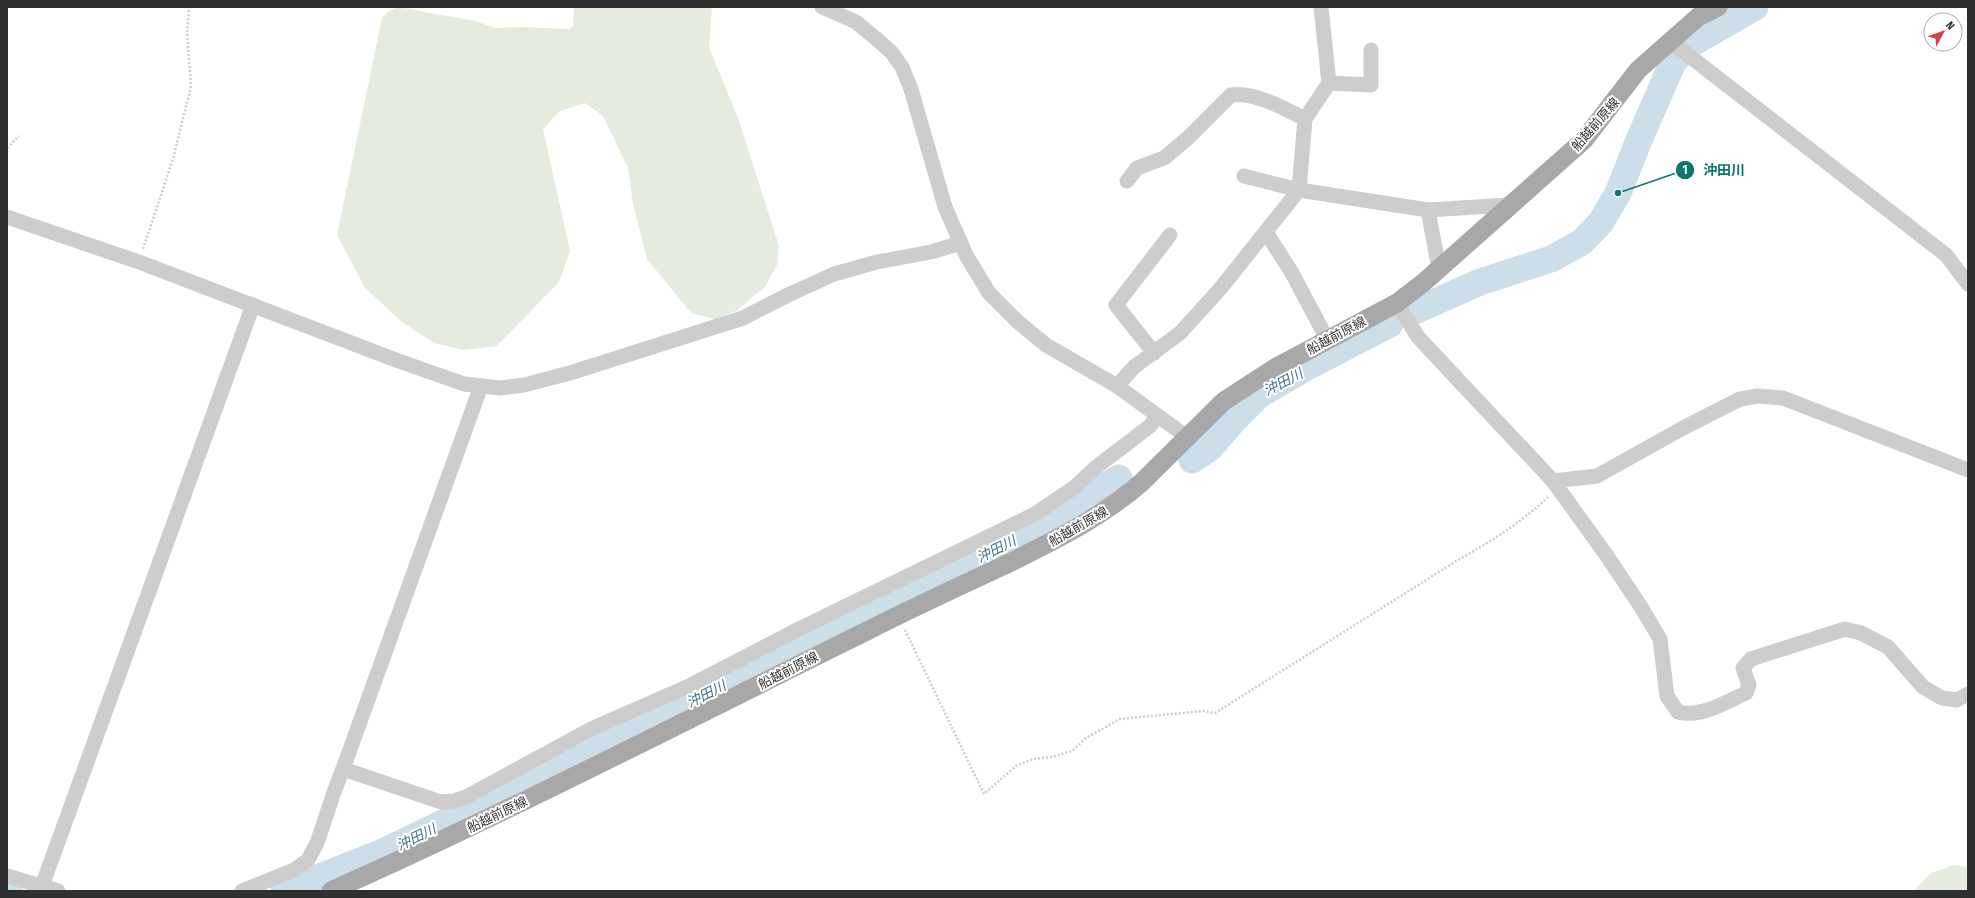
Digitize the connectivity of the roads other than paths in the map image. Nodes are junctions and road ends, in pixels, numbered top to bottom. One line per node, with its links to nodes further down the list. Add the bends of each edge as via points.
1 (822, 7): 16 (street, via 856,22 892,53 902,67 911,89 945,207)
2 (1321, 7): 6 (street)
3 (1718, 7): 4 (main road, 船越前原線, via 1698,18)
4 (1670, 41): 11 (main road, 船越前原線, via 1638,70 1584,140); 18 (street, via 1946,255)
5 (1371, 50): 6 (street, via 1371,85)
6 (1329, 83): 7 (street)
7 (1305, 119): 9 (street, via 1280,106 1240,93 1231,95 1164,158 1137,168); 10 (street)
8 (1244, 176): 10 (street)
9 (1127, 181)
10 (1299, 190): 12 (street); 14 (street)
11 (1509, 205): 12 (street); 17 (main road, 船越前原線)
12 (1428, 210): 17 (street)
13 (7, 217): 20 (street, via 139,262)
14 (1266, 232): 21 (street, via 1292,273); 22 (street, via 1180,333)
15 (1170, 235): 22 (street, via 1116,305)
16 (961, 243): 23 (street, via 834,274 743,318 570,373 524,385 500,388); 24 (street, via 989,294 1018,322 1046,345)
17 (1439, 269): 19 (main road, 船越前原線)
18 (1968, 284)
19 (1397, 303): 21 (main road, 船越前原線); 28 (street, via 1418,337)
20 (253, 306): 23 (street, via 464,384); 32 (street)
21 (1327, 339): 26 (main road, 船越前原線, via 1224,401)
22 (1154, 352): 24 (street, via 1134,367)
23 (481, 386): 30 (street)
24 (1117, 386): 25 (street)
25 (1157, 416): 26 (street); 30 (street, via 1150,426 1095,468 1075,487 1035,514 801,628 691,685 591,729 466,797 441,802)
26 (1187, 437): 33 (main road, 船越前原線, via 1127,495 1093,519 1048,544 386,868)
27 (1968, 470): 28 (street, via 1783,398 1757,396 1740,399 1711,413 1597,476)
28 (1555, 484): 29 (street, via 1628,588 1660,639 1667,696 1678,712 1688,715 1715,708 1746,692 1749,685 1743,668 1751,658 1845,629 1861,633 1888,648 1923,687 1942,698 1957,700)
29 (1968, 694)
30 (343, 770): 35 (street, via 317,843 308,860 294,870)
31 (7, 876): 32 (street)
32 (42, 886): 34 (street)
33 (334, 890)
34 (58, 891)
35 (242, 891)

